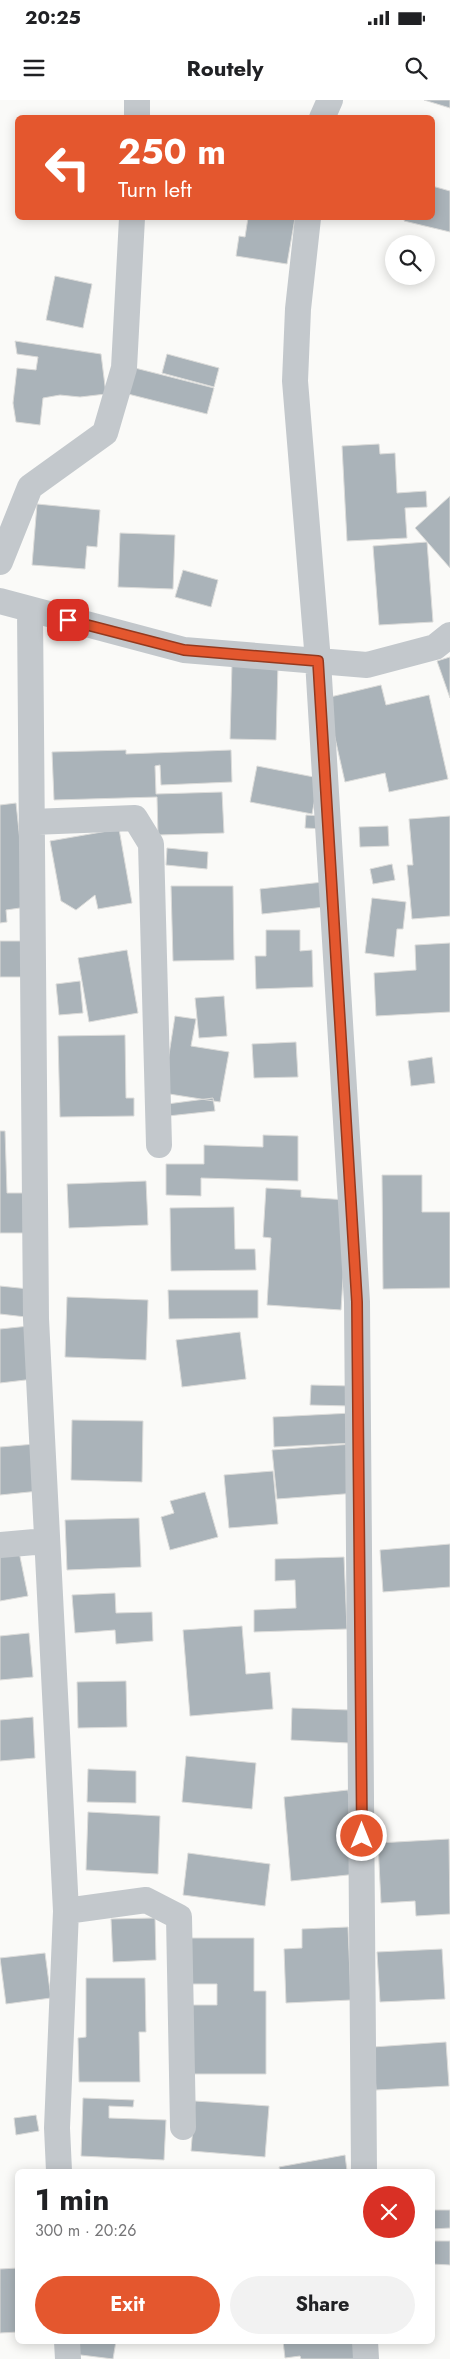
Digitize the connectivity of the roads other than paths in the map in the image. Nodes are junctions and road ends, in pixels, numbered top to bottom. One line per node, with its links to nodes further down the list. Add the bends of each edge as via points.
1 (137, 100): 3 (street)
2 (330, 100): 4 (street)
3 (136, 115)
4 (323, 115)
5 (132, 220): 7 (street, via 124,368 105,433 30,488)
6 (308, 220): 11 (street, via 298,309 295,381)
7 (0, 562)
8 (0, 601): 9 (street)
9 (30, 611): 11 (street, via 184,650); 12 (street)
10 (450, 635): 11 (street, via 435,647 367,665)
11 (318, 661): 19 (street, via 357,1302)
12 (32, 822): 13 (street, via 135,818 151,844); 14 (street, via 36,1319)
13 (159, 1145)
14 (46, 1541): 15 (street); 16 (street)
15 (0, 1545)
16 (66, 1911): 17 (street, via 146,1900 179,1917); 18 (street, via 57,2128)
17 (184, 2127)
18 (59, 2169)
19 (364, 2169)
20 (67, 2344): 22 (street)
21 (366, 2344): 23 (street)
22 (68, 2359)
23 (366, 2359)

